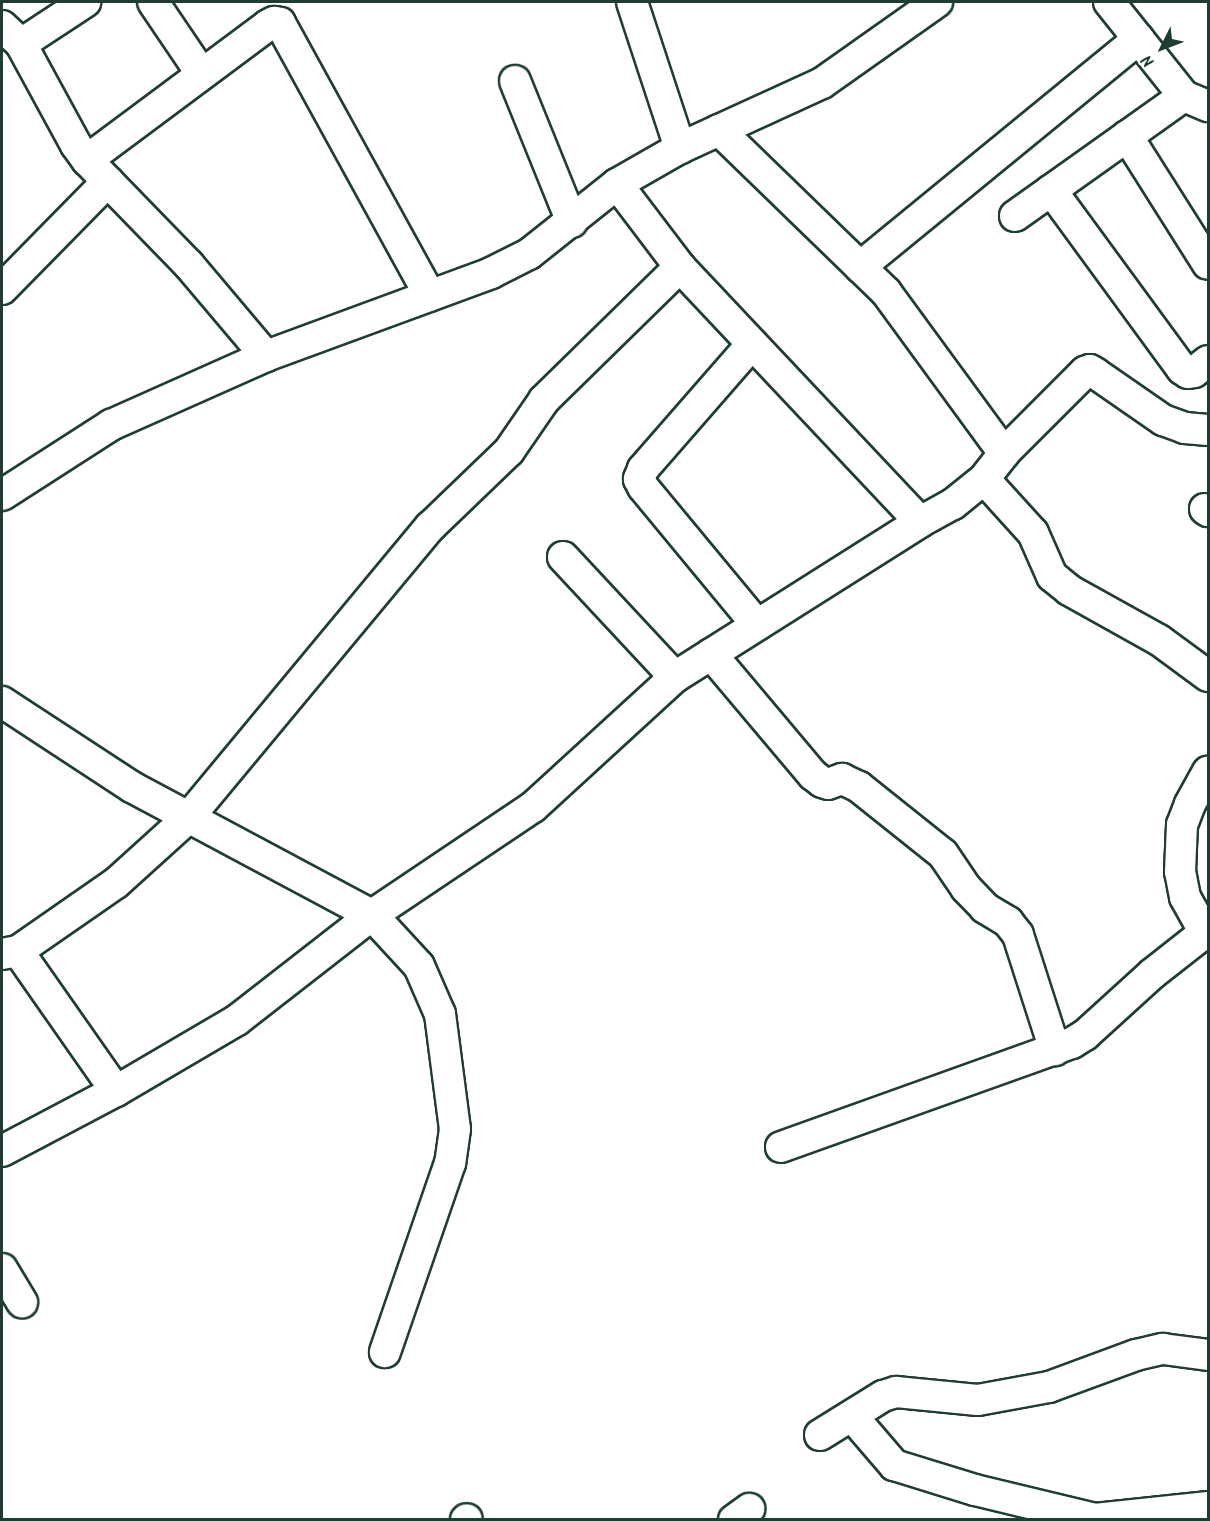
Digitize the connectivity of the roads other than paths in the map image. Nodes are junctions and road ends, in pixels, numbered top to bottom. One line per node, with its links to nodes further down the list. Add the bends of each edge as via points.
1 (85, 2): 6 (street)
2 (153, 2): 8 (street)
3 (632, 2): 13 (street)
4 (937, 2): 11 (street, via 822,83)
5 (1110, 2): 7 (street)
6 (11, 35): 14 (street)
7 (1139, 39): 10 (street); 22 (street)
8 (201, 73): 14 (street); 24 (street, via 267,25 280,23)
9 (515, 81): 19 (street)
10 (1196, 101): 12 (street)
11 (719, 130): 13 (street); 22 (street)
12 (1127, 136): 17 (street); 20 (street)
13 (680, 148): 16 (street)
14 (87, 160): 15 (street)
15 (108, 181): 23 (street); 26 (street, via 189,265)
16 (617, 184): 19 (street); 21 (street)
17 (1051, 190): 18 (street); 27 (street, via 1182,369 1194,372)
18 (1014, 216)
19 (572, 222): 24 (street, via 529,254)
20 (1209, 264)
21 (680, 267): 25 (street); 40 (street, via 544,400 509,452 430,527)
22 (860, 267): 29 (street, via 886,292)
23 (2, 288)
24 (430, 296): 26 (street)
25 (752, 344): 32 (street); 34 (street, via 643,469 639,479)
26 (266, 356): 31 (street, via 111,425)
27 (1209, 361)
28 (1209, 430): 29 (street, via 1185,428 1162,420 1090,370)
29 (1004, 453): 30 (street)
30 (984, 479): 32 (street, via 953,504); 36 (street, via 1033,533 1052,576)
31 (2, 495)
32 (920, 522): 34 (street)
33 (563, 557): 37 (street)
34 (757, 625): 35 (street)
35 (711, 654): 37 (street); 44 (street, via 813,775 828,784 842,779 860,787 943,854 985,908 1008,922 1018,935)
36 (1209, 676)
37 (675, 677): 41 (street, via 533,807)
38 (2, 702): 40 (street, via 132,787)
39 (1209, 772): 42 (street, via 1182,825 1180,872 1185,897)
40 (189, 818): 41 (street); 43 (street, via 116,883)
41 (372, 915): 45 (street, via 237,1020); 50 (street, via 418,966 433,993 440,1014 455,1128 450,1163)
42 (1207, 931): 44 (street, via 1085,1035)
43 (10, 952): 45 (street)
44 (1055, 1050): 46 (street)
45 (116, 1091): 47 (street)
46 (781, 1147)
47 (2, 1150)
48 (2, 1269): 49 (street)
49 (22, 1302)
50 (385, 1352)
51 (1209, 1355): 52 (street, via 1163,1349 1049,1388 978,1400 896,1392)
52 (852, 1416): 53 (street); 54 (street, via 894,1465 1018,1501 1095,1518)
53 (820, 1436)
54 (1209, 1507)

